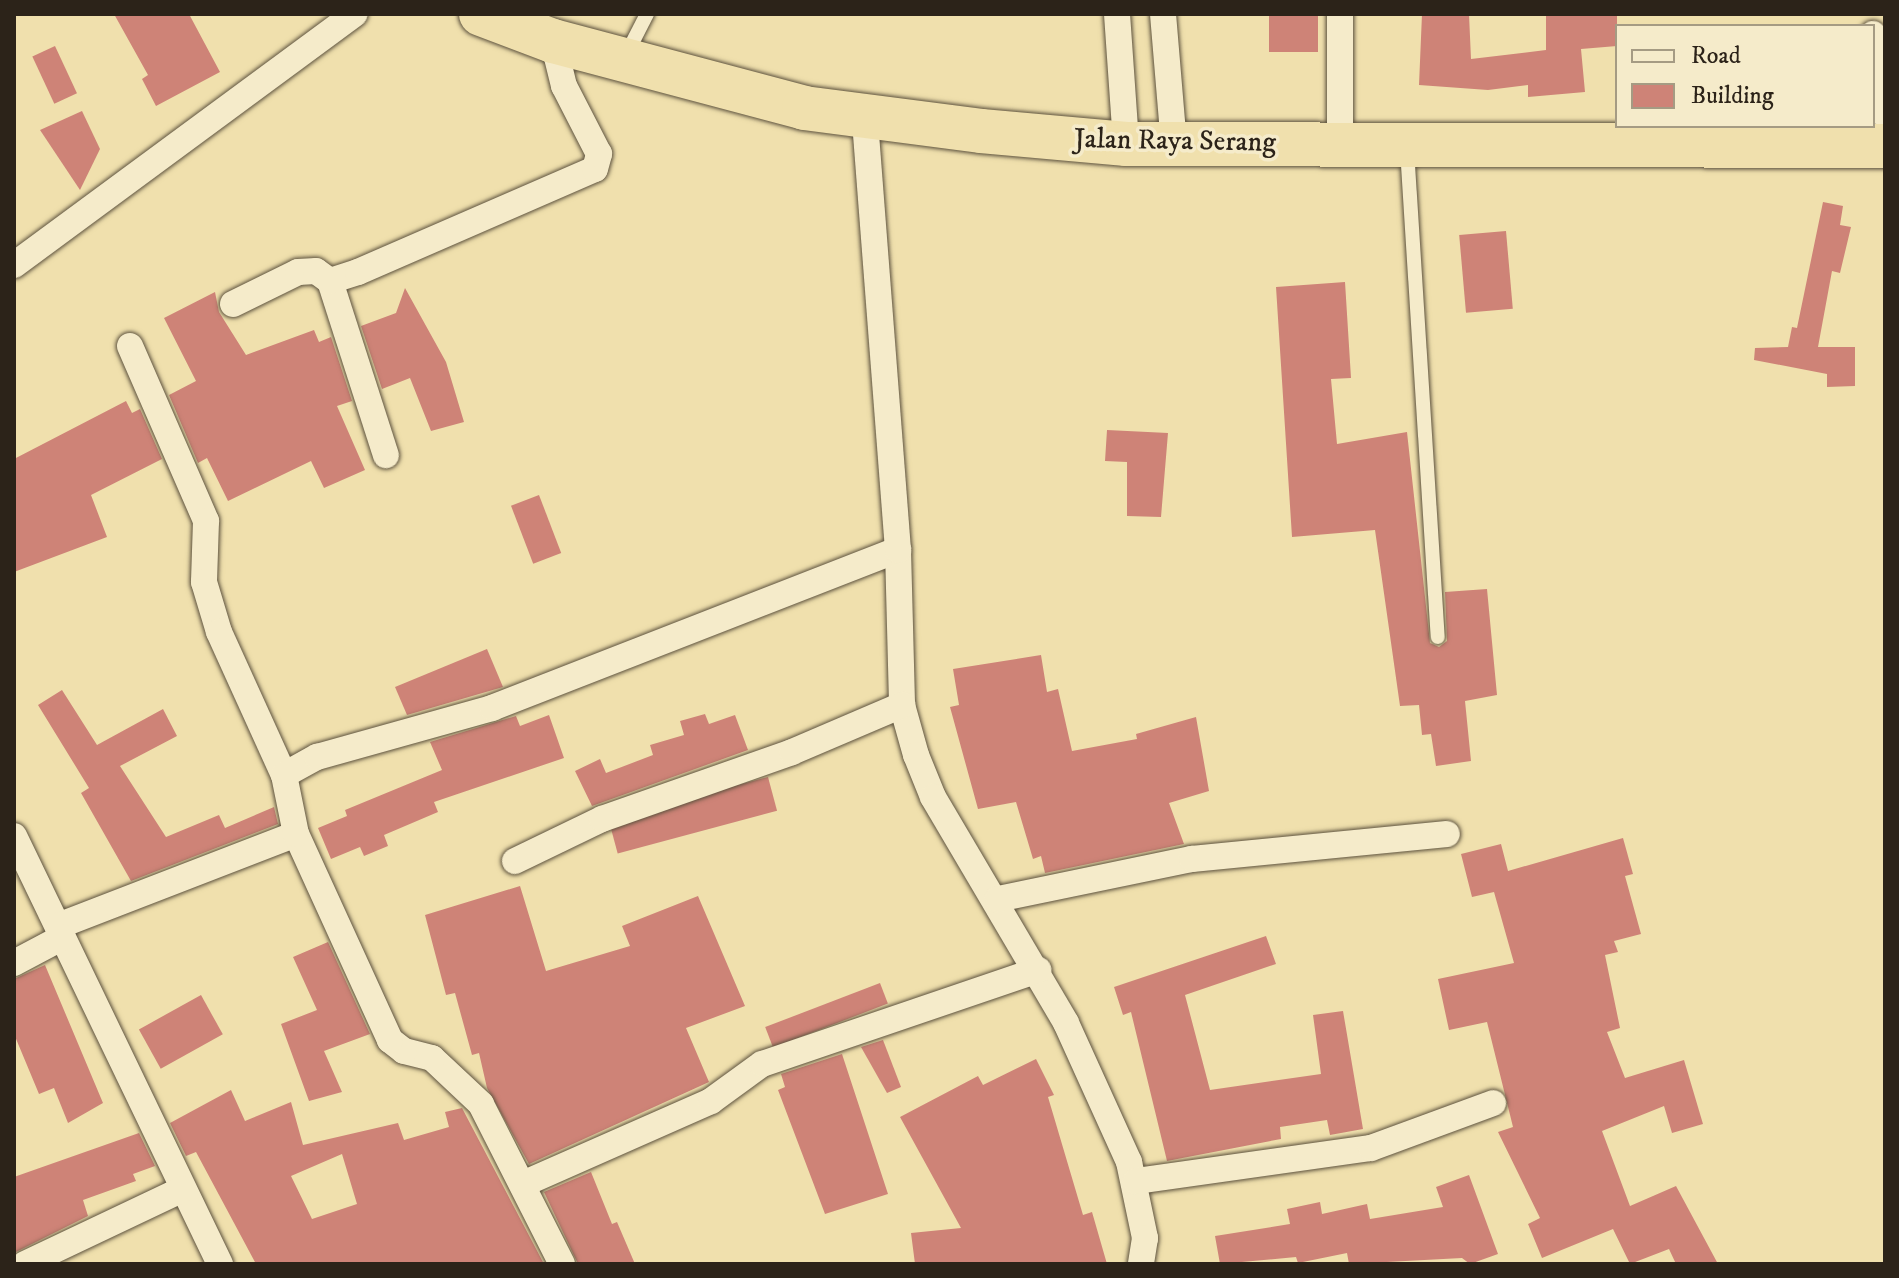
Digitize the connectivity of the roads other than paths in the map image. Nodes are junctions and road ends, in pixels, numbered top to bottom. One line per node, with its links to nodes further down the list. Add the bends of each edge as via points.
1 (354, 14): 17 (street)
2 (481, 14): 7 (highway, Jalan Raya Serang)
3 (647, 14): 9 (lane)
4 (1117, 14): 13 (street)
5 (1163, 14): 14 (street)
6 (1340, 14): 12 (street)
7 (553, 41): 9 (highway, Jalan Raya Serang); 18 (street, via 564,86 599,154 595,169)
8 (1875, 48): 10 (street)
9 (624, 59): 11 (highway, Jalan Raya Serang, via 719,88)
10 (1885, 115)
11 (865, 119): 13 (highway, Jalan Raya Serang); 22 (street)
12 (1340, 143): 14 (highway, Jalan Raya Serang); 15 (highway, Jalan Raya Serang)
13 (1126, 144): 14 (highway, Jalan Raya Serang)
14 (1174, 144)
15 (1407, 144): 16 (highway, Jalan Raya Serang); 23 (lane)
16 (1885, 146)
17 (14, 265)
18 (330, 281): 19 (street, via 316,271 298,272); 21 (street)
19 (233, 304)
20 (130, 346): 25 (street, via 206,521 204,582 219,632)
21 (386, 455)
22 (898, 550): 24 (street); 25 (street, via 492,708 317,757)
23 (1438, 637)
24 (902, 705): 29 (street, via 792,752 602,819); 30 (street, via 933,797)
25 (284, 775): 26 (street)
26 (296, 834): 31 (street); 36 (street, via 390,1040 455,1075 481,1104)
27 (1447, 834): 30 (street, via 1192,859)
28 (14, 836): 31 (street)
29 (515, 861)
30 (998, 899): 33 (street)
31 (61, 932): 32 (street); 37 (street)
32 (14, 963)
33 (1038, 970): 35 (street); 36 (street, via 762,1064 711,1101)
34 (1493, 1103): 35 (street, via 1371,1148)
35 (1136, 1181): 41 (street, via 1145,1238)
36 (523, 1184): 40 (street)
37 (183, 1189): 38 (street); 39 (street)
38 (25, 1264)
39 (220, 1264)
40 (562, 1264)
41 (1141, 1264)

